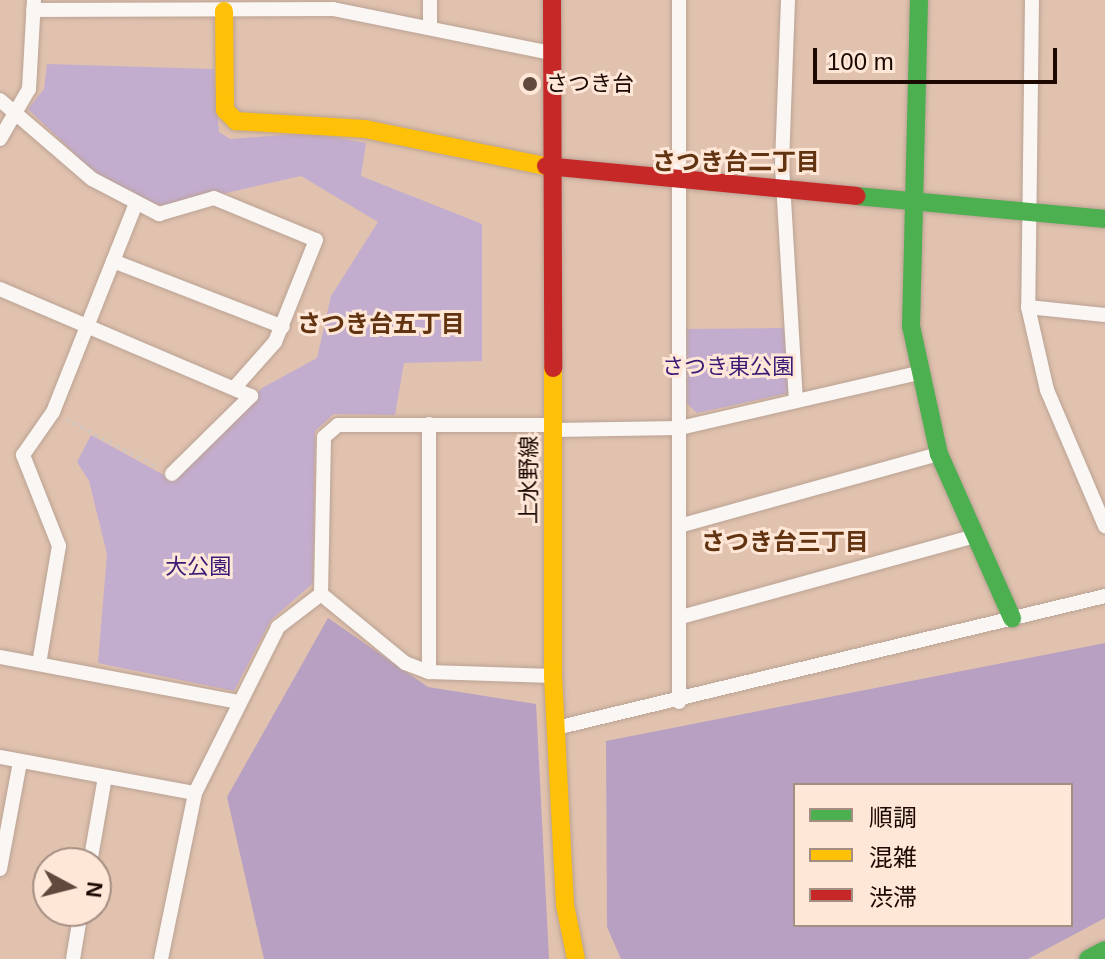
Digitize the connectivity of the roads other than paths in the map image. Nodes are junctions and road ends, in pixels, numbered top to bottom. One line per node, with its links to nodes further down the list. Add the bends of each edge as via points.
1 (430, 0): 10 (street)
2 (552, 0): 11 (main road, 上水野線)
3 (679, 0): 16 (street)
4 (788, 0): 17 (street)
5 (919, 0): 18 (main road)
6 (1032, 0): 20 (street)
7 (333, 4): 9 (street); 10 (street)
8 (34, 5): 9 (street); 13 (street, via 29,89)
9 (224, 6): 15 (main road, via 225,110 236,121 365,129)
10 (430, 27): 11 (street)
11 (552, 53): 15 (main road, 上水野線)
12 (0, 100): 13 (street)
13 (18, 111): 14 (street); 19 (street, via 92,179)
14 (0, 139)
15 (554, 168): 16 (main road); 32 (main road, 上水野線)
16 (679, 179): 17 (main road); 33 (street)
17 (783, 188): 18 (main road); 30 (street)
18 (909, 201): 20 (main road); 28 (main road)
19 (136, 203): 22 (street); 27 (street, via 159,214 214,198 316,240)
20 (1025, 212): 21 (main road); 24 (street)
21 (1105, 219)
22 (113, 261): 26 (street); 27 (street)
23 (0, 289): 26 (street)
24 (1028, 307): 25 (street); 37 (street, via 1047,390)
25 (1105, 315)
26 (83, 321): 29 (street); 44 (street, via 53,412 23,455 59,546)
27 (283, 327): 29 (street)
28 (918, 373): 30 (street); 34 (main road)
29 (236, 386): 35 (street, via 251,396)
30 (796, 401): 33 (street)
31 (429, 424): 32 (street); 39 (street, via 338,425 324,437); 45 (street)
32 (553, 428): 33 (street); 46 (main road, 上水野線)
33 (680, 428): 36 (street)
34 (939, 454): 36 (street); 38 (main road)
35 (172, 474)
36 (679, 526): 41 (street)
37 (1105, 526)
38 (975, 536): 41 (street); 42 (main road)
39 (321, 594): 45 (street, via 405,663); 47 (street, via 278,627)
40 (1105, 596): 42 (street)
41 (681, 617): 48 (street)
42 (1012, 618): 48 (street)
43 (0, 657): 44 (street)
44 (39, 664): 47 (street)
45 (429, 672): 46 (street)
46 (553, 676): 49 (main road, 上水野線)
47 (239, 702): 53 (street)
48 (679, 702): 49 (street)
49 (556, 728): 60 (main road, 上水野線, via 565,905)
50 (0, 757): 51 (street)
51 (20, 762): 52 (street); 55 (street)
52 (105, 777): 53 (street); 54 (street)
53 (195, 793): 59 (street)
54 (93, 847)
55 (0, 869)
56 (78, 927): 58 (street)
57 (1105, 950): 61 (main road)
58 (73, 959)
59 (161, 959)
60 (576, 959)
61 (1088, 959)

